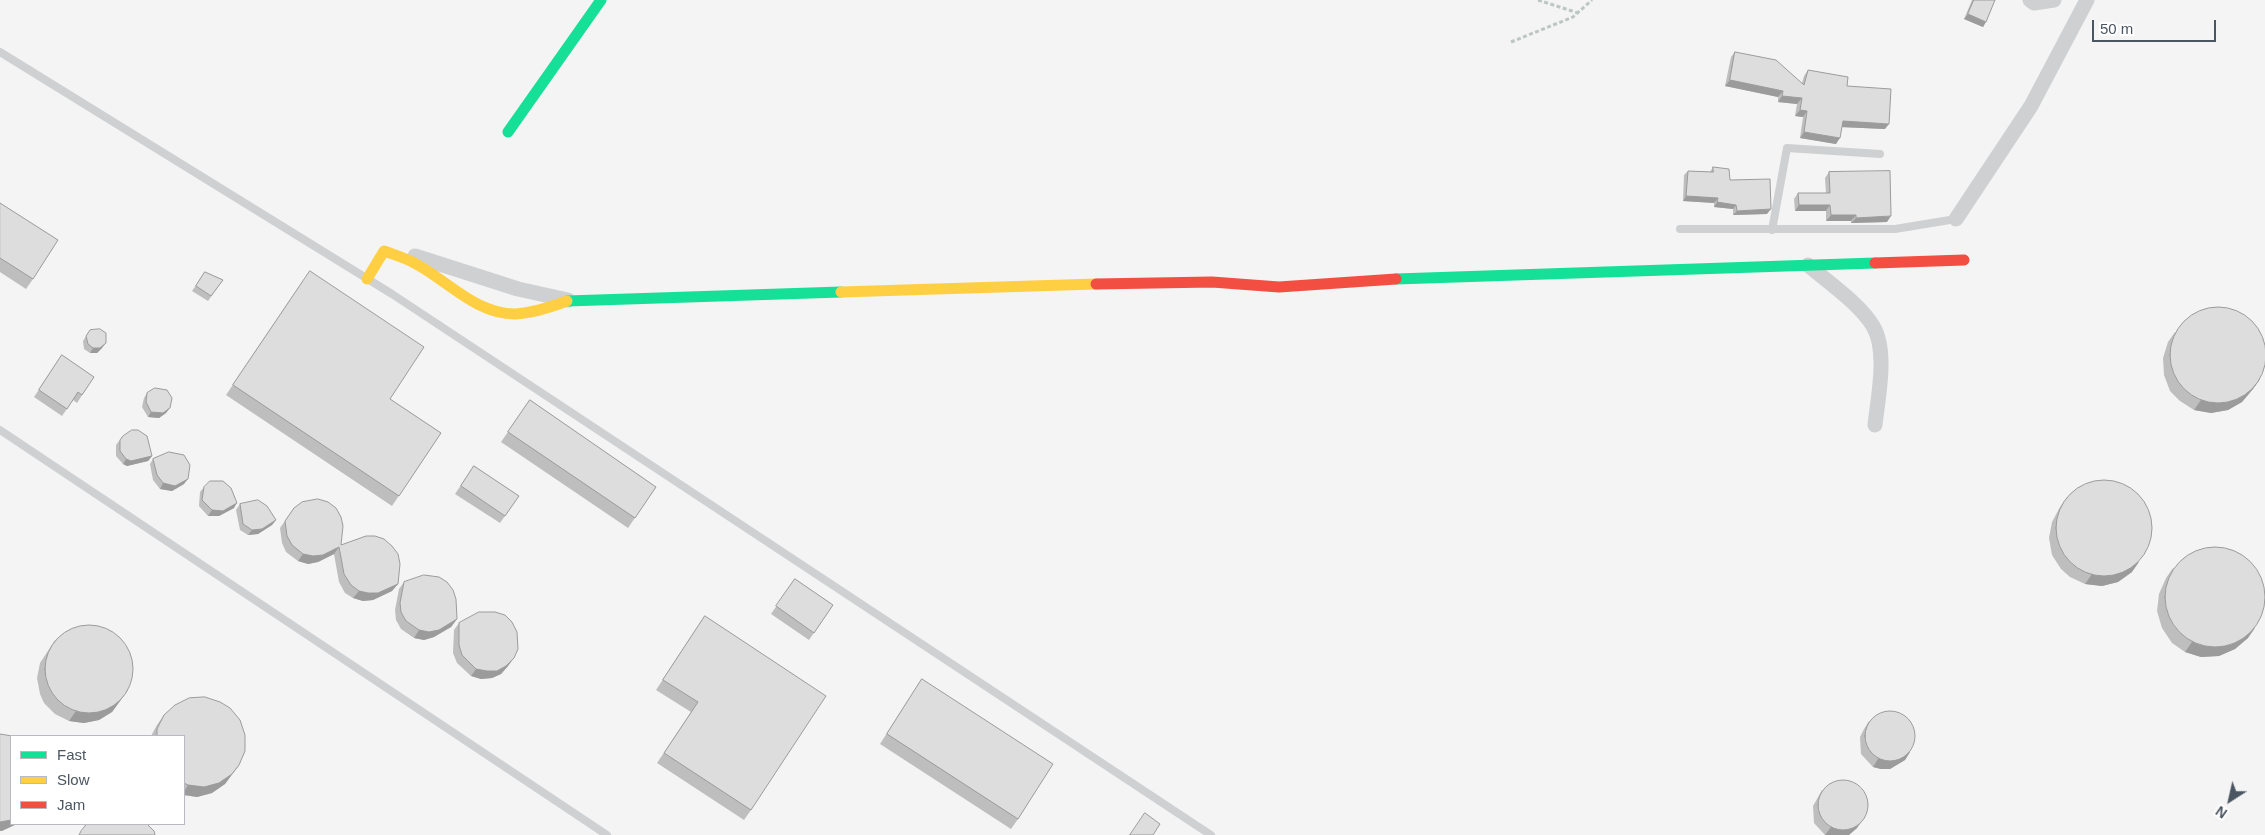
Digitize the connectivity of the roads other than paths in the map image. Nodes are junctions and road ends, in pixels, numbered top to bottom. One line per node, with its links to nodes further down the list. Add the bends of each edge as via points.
1 (601, 0): 6 (street)
2 (2030, 0): 3 (street, via 2034,3)
3 (2054, 0)
4 (2087, 0): 8 (street, via 2031,106)
5 (0, 52): 14 (lane)
6 (508, 132)
7 (1880, 154): 10 (lane, via 1787,148)
8 (1956, 219): 10 (lane, via 1896,229)
9 (1680, 229): 10 (lane)
10 (1772, 230)
11 (400, 255): 14 (street, via 384,251); 15 (street, via 420,257 518,289); 15 (street, via 431,271 482,306 506,314 533,312)
12 (1964, 260): 13 (street)
13 (1808, 265): 15 (street, via 1442,276 1279,287 1212,282); 16 (street, via 1864,314 1874,327 1881,360)
14 (367, 279): 19 (lane)
15 (569, 300)
16 (1875, 425)
17 (0, 430): 18 (lane)
18 (606, 835)
19 (1211, 835)

